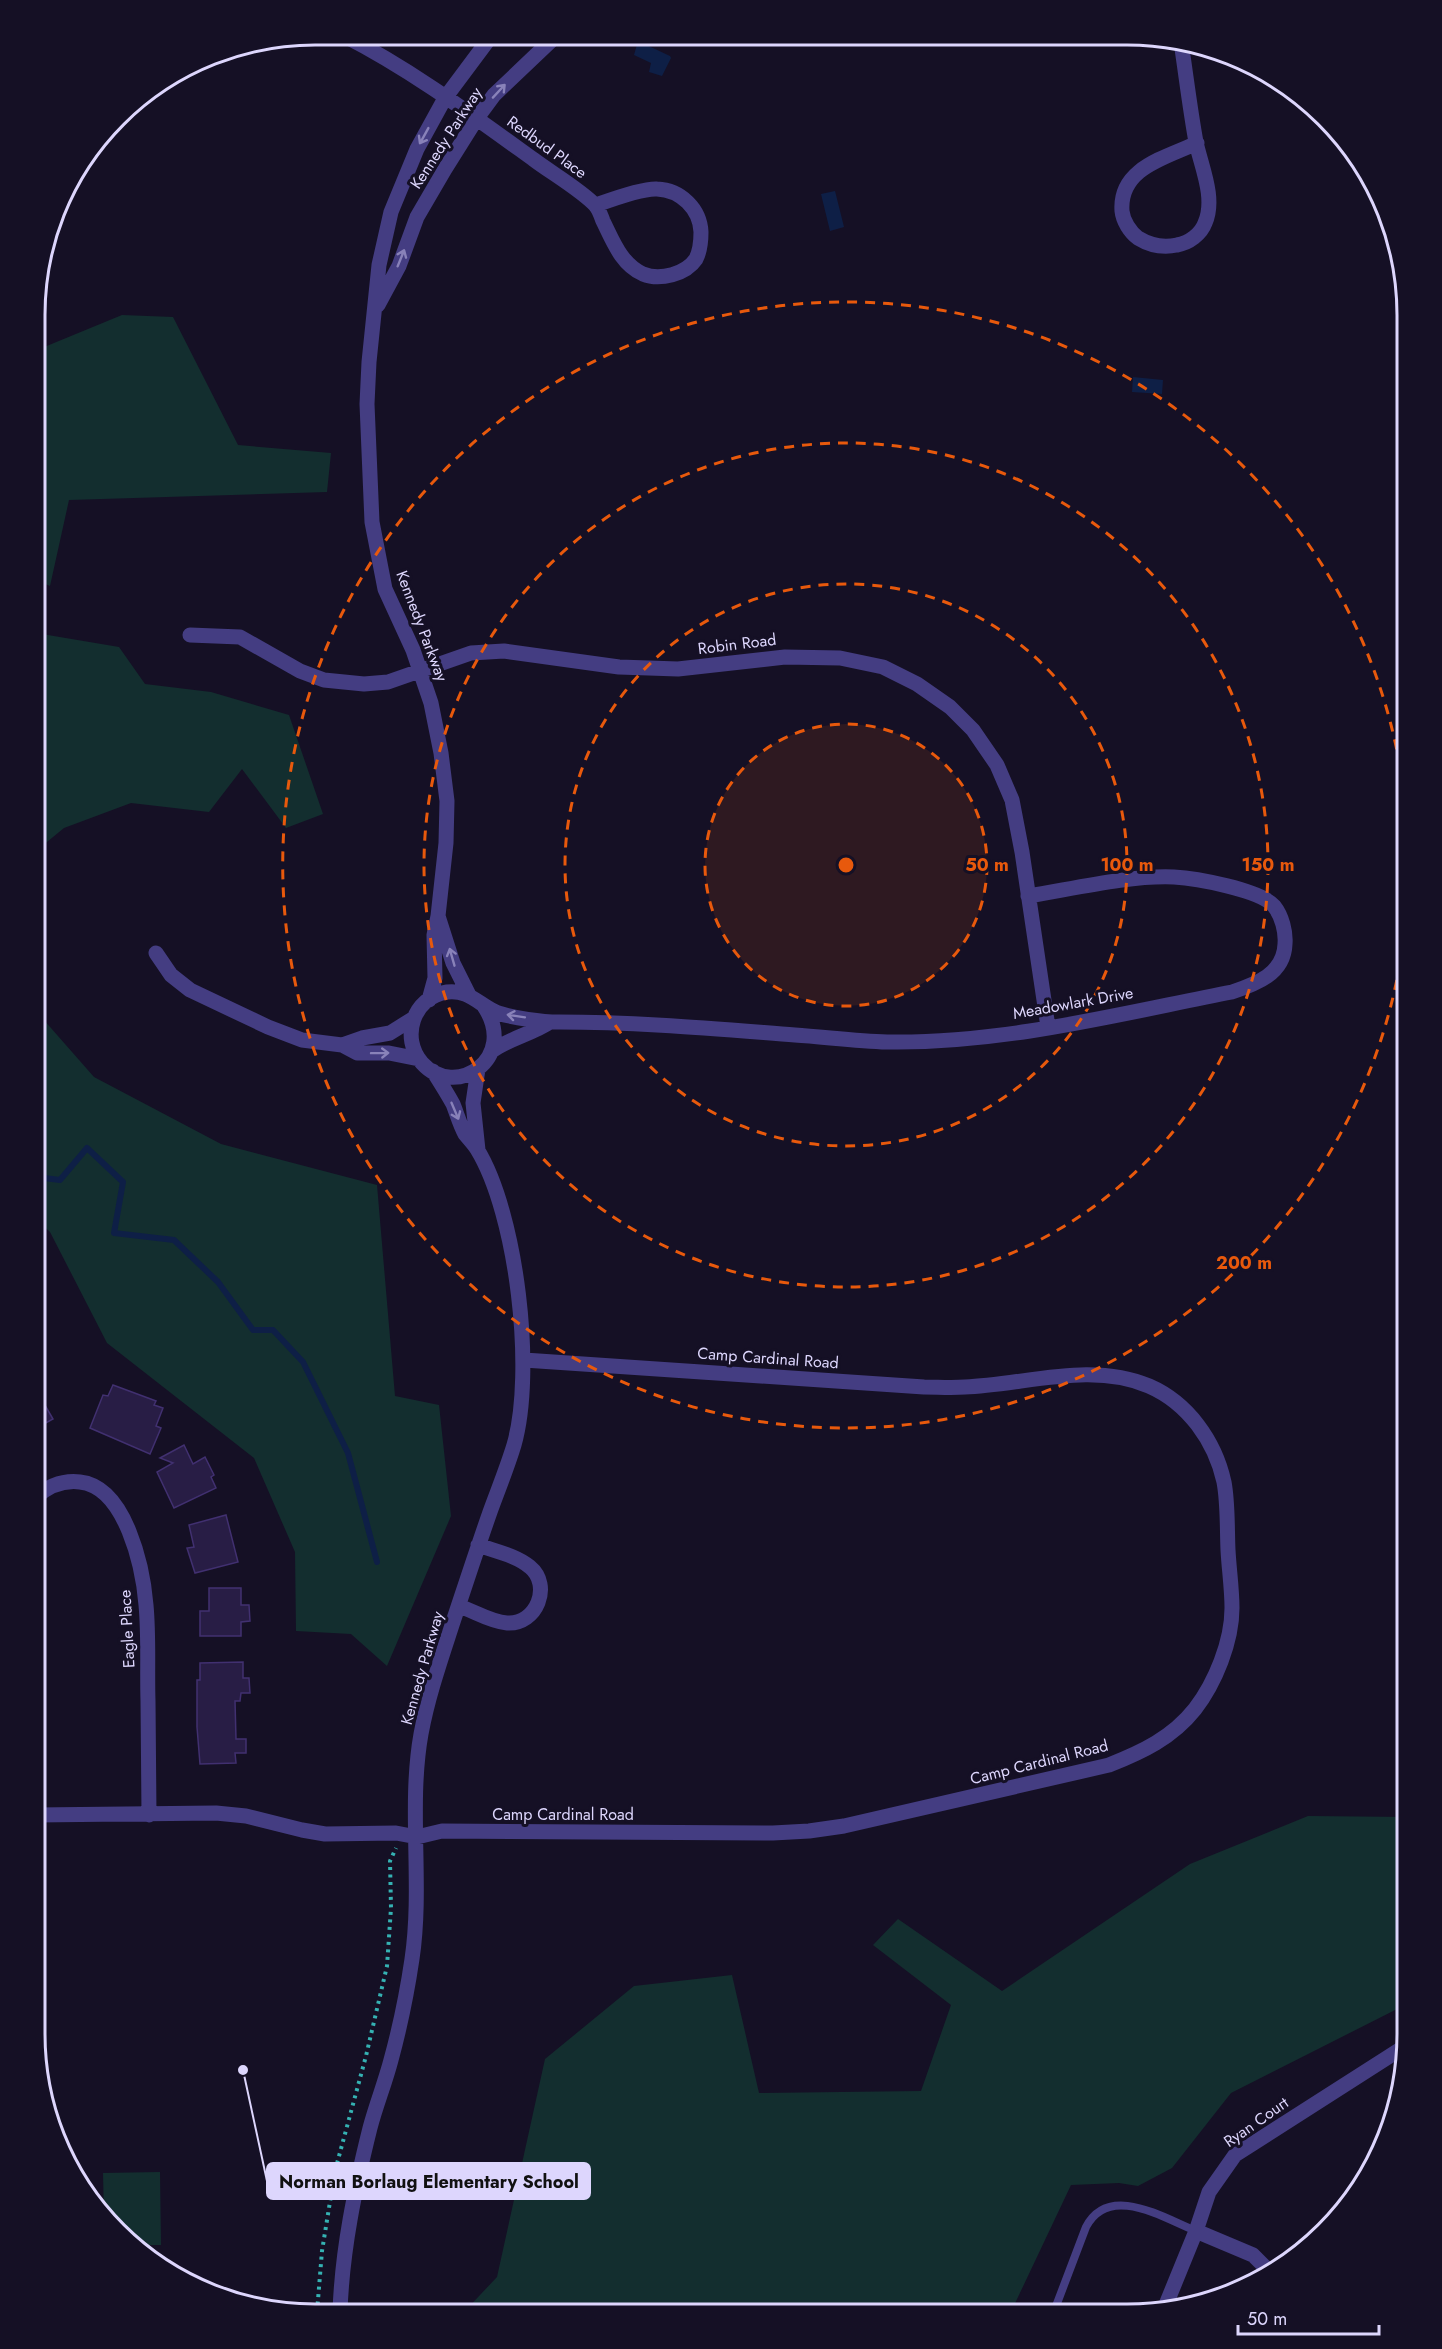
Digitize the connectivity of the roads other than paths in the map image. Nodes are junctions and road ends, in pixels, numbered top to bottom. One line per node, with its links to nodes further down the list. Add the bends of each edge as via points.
1 (361, 45): 5 (street, Redbud Place)
2 (485, 45): 5 (street, Kennedy Parkway)
3 (546, 45): 6 (street, Kennedy Parkway, one-way to 3, via 494,95)
4 (1182, 51): 7 (street)
5 (446, 98): 6 (street, Redbud Place); 9 (street, Kennedy Parkway, one-way to 9, via 417,149 391,212 379,265)
6 (477, 118): 8 (street, Redbud Place); 9 (street, Kennedy Parkway, one-way to 6, via 399,266 417,217)
7 (1197, 143): 7 (street, via 1208,204 1205,223 1196,236 1181,244 1163,247 1147,243 1132,233 1123,217 1121,200 1128,184 1140,169)
8 (596, 206): 8 (street, Redbud Place, via 618,252 645,275 664,278 682,271 696,259 701,242 700,222 692,205 679,195 657,189)
9 (375, 311): 11 (street, Kennedy Parkway, via 367,404 372,522 385,589)
10 (190, 635): 11 (street, Robin Road, via 240,637 300,671 343,683 388,681)
11 (421, 670): 12 (street, Robin Road, via 471,653 504,651 619,667 678,669 785,657 840,658 883,668 917,684 950,707 973,730 997,765 1012,800); 13 (street, Kennedy Parkway, via 441,753 447,801)
12 (1029, 896): 20 (street, Robin Road); 20 (street, Meadowlark Drive, via 1174,877 1254,893 1273,905 1284,925 1286,946 1278,968 1260,983 1232,992)
13 (438, 916): 15 (street, Kennedy Parkway, one-way to 13, via 453,963); 16 (street, Kennedy Parkway, via 434,935 435,978)
14 (156, 952): 21 (street, via 171,975 190,990 302,1040)
15 (469, 995): 16 (street, via 448,992); 17 (street)
16 (429, 1000): 18 (street)
17 (484, 1006): 19 (street, Meadowlark Drive, one-way to 17, via 514,1017); 22 (street, via 496,1030)
18 (414, 1018): 21 (street, via 390,1033); 23 (street, via 411,1040)
19 (550, 1022): 20 (street, Meadowlark Drive, via 622,1022 886,1042 992,1036); 22 (street, Meadowlark Drive)
20 (1048, 1027)
21 (342, 1046): 23 (street, one-way to 23, via 357,1053 389,1053)
22 (492, 1051): 24 (street)
23 (419, 1059): 25 (street)
24 (478, 1069): 25 (street, via 465,1076 451,1077); 26 (street, Kennedy Parkway, via 473,1103)
25 (433, 1071): 26 (street, Kennedy Parkway, one-way to 26, via 464,1133)
26 (478, 1150): 27 (street, Kennedy Parkway, via 506,1225 516,1275)
27 (524, 1360): 29 (street, Kennedy Parkway, via 514,1444); 33 (street, Camp Cardinal Road, via 924,1386 965,1387 1094,1375 1121,1377 1149,1386 1196,1420 1213,1449 1224,1482 1232,1611 1227,1641 1215,1676 1180,1725 1144,1751 1109,1765 809,1831 442,1831)
28 (45, 1489): 32 (street, Eagle Place, via 72,1480 90,1483 109,1495 126,1524 140,1565 147,1606)
29 (478, 1545): 30 (street, Kennedy Parkway); 30 (street, via 531,1567 540,1580 538,1606 522,1620 509,1623)
30 (459, 1606): 33 (street, Kennedy Parkway, via 431,1690 421,1736 416,1776)
31 (45, 1815): 32 (street, Camp Cardinal Road)
32 (149, 1815): 33 (street, Camp Cardinal Road, via 216,1813 325,1833 396,1833)
33 (417, 1837): 38 (street, Kennedy Parkway, via 417,1899 404,2011 356,2184)
34 (1396, 2052): 35 (street, Ryan Court, via 1235,2155 1209,2192)
35 (1196, 2231): 36 (street, via 1252,2255); 37 (street, Ryan Court); 39 (lane, via 1131,2205 1101,2209 1086,2227)
36 (1264, 2267)
37 (1167, 2301)
38 (341, 2304)
39 (1057, 2304)

